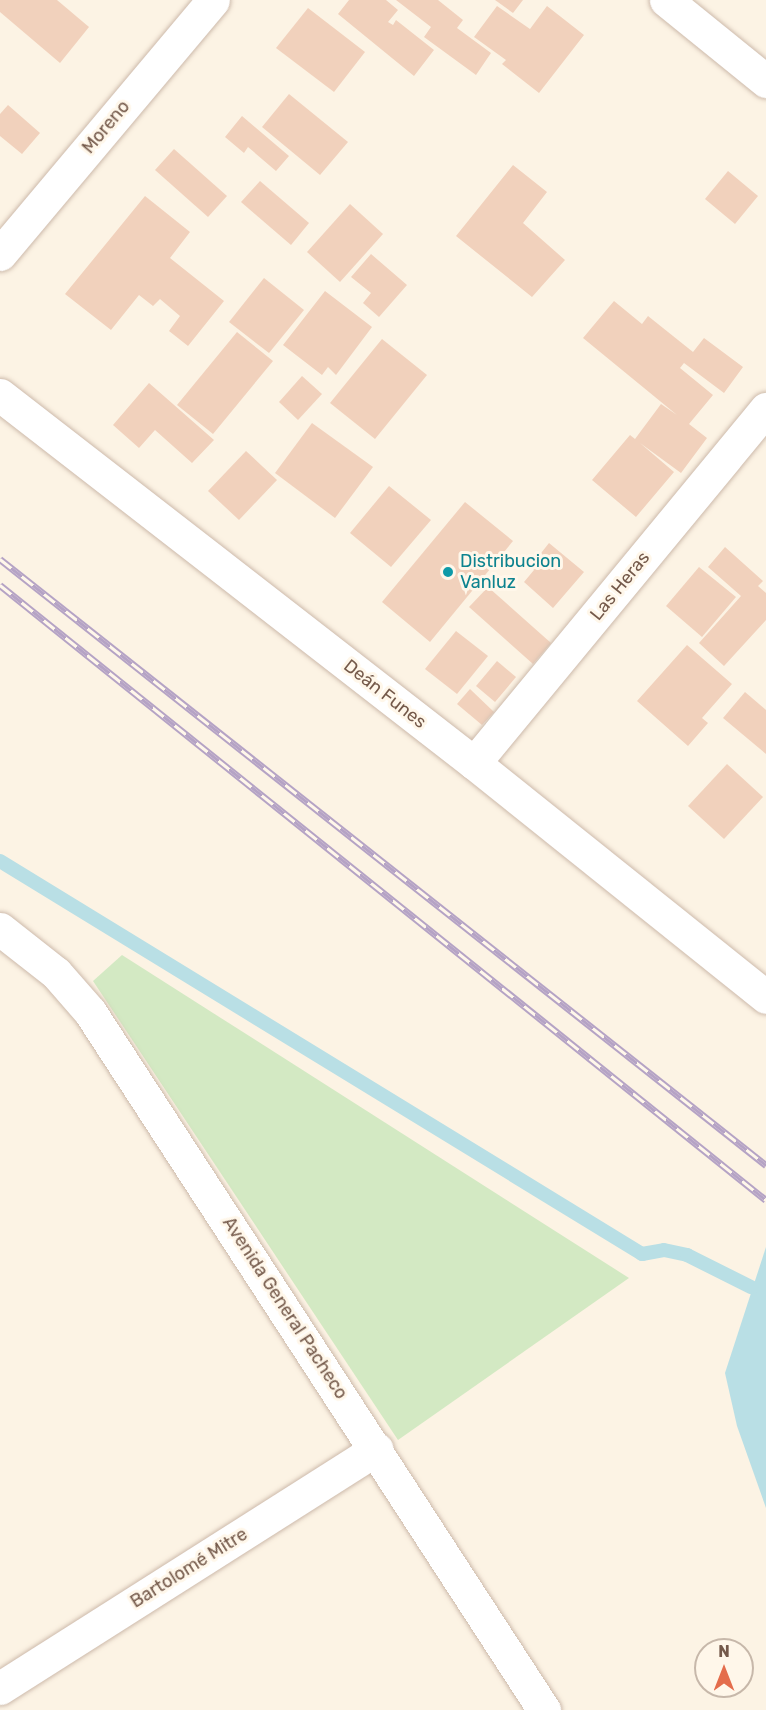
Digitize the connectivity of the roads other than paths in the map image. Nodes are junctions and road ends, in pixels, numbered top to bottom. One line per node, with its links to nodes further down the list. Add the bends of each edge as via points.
1 (213, 0): 4 (street, Moreno)
2 (666, 0): 3 (street)
3 (766, 81)
4 (0, 254)
5 (0, 395): 7 (street, Deán Funes)
6 (766, 409): 7 (street, Las Heras)
7 (474, 763): 9 (street, Deán Funes)
8 (0, 929): 10 (street, Avenida General Pacheco, via 56,974 90,1012)
9 (766, 997)
10 (377, 1449): 11 (street, Bartolomé Mitre); 12 (street, Avenida General Pacheco)
11 (0, 1688)
12 (544, 1710)

